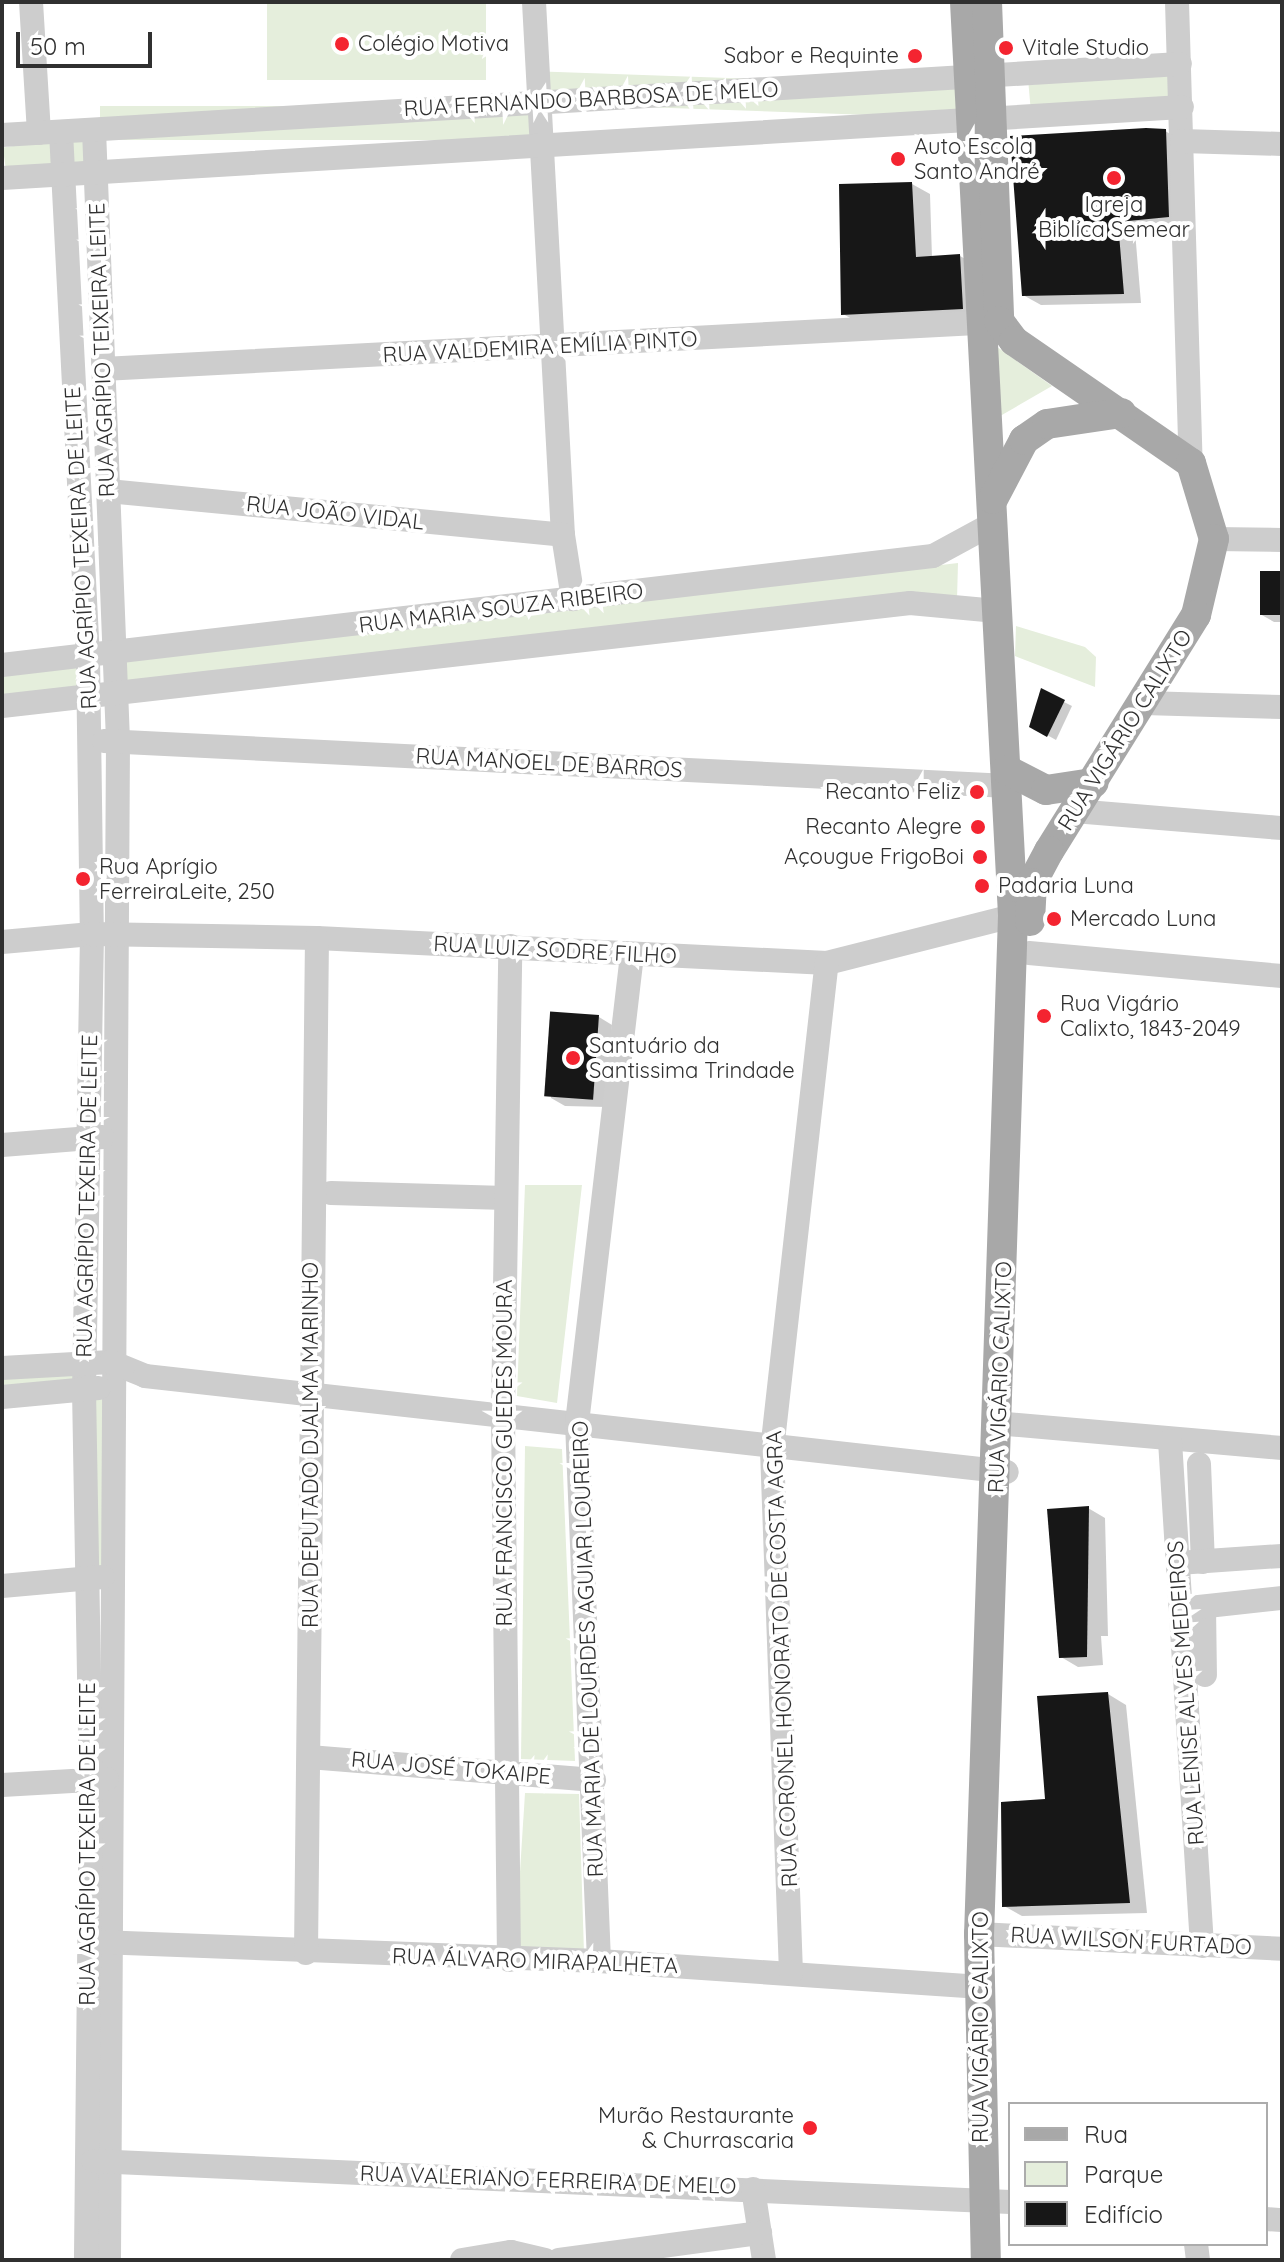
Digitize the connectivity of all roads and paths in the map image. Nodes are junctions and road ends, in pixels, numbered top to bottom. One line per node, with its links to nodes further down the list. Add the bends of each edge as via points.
1 (31, 2): 14 (street, RUA AGRÍPIO TEXEIRA DE LEITE)
2 (534, 2): 9 (street)
3 (965, 2): 8 (main road, RUA VIGÁRIO CALIXTO)
4 (987, 2): 8 (main road, RUA VIGÁRIO CALIXTO)
5 (1177, 2): 6 (street)
6 (1180, 64): 7 (street, RUA FERNANDO BARBOSA DE MELO); 10 (street)
7 (1022, 75): 8 (street, RUA FERNANDO BARBOSA DE MELO); 11 (street)
8 (979, 79): 9 (street, RUA FERNANDO BARBOSA DE MELO); 12 (main road, RUA VIGÁRIO CALIXTO)
9 (540, 102): 13 (street, RUA FERNANDO BARBOSA DE MELO); 17 (street)
10 (1182, 107): 11 (street, RUA FERNANDO BARBOSA DE MELO); 16 (street)
11 (1024, 120): 12 (street, RUA FERNANDO BARBOSA DE MELO)
12 (980, 122): 17 (street, RUA FERNANDO BARBOSA DE MELO); 22 (main road, RUA VIGÁRIO CALIXTO); 25 (main road, RUA VIGÁRIO CALIXTO, via 999,321 1014,341)
13 (94, 130): 14 (street, RUA FERNANDO BARBOSA DE MELO); 19 (street, RUA AGRÍPIO TEIXEIRA LEITE)
14 (50, 133): 15 (street, RUA FERNANDO BARBOSA DE MELO); 20 (street, RUA AGRÍPIO TEXEIRA DE LEITE)
15 (2, 135)
16 (1182, 141): 18 (street); 26 (street)
17 (543, 143): 19 (street, RUA FERNANDO BARBOSA DE MELO); 23 (street)
18 (1282, 144)
19 (96, 171): 20 (street, RUA FERNANDO BARBOSA DE MELO); 24 (street, RUA AGRÍPIO TEIXEIRA LEITE)
20 (62, 174): 21 (street, RUA FERNANDO BARBOSA DE MELO); 36 (street, RUA AGRÍPIO TEXEIRA DE LEITE)
21 (2, 178)
22 (977, 323): 23 (street, RUA VALDEMIRA EMÍLIA PINTO); 28 (main road, RUA VIGÁRIO CALIXTO)
23 (555, 346): 24 (street, RUA VALDEMIRA EMÍLIA PINTO); 29 (street)
24 (103, 369): 27 (street, RUA AGRÍPIO TEIXEIRA LEITE)
25 (1121, 413): 26 (main road, RUA VIGÁRIO CALIXTO); 28 (main road, via 1047,424 1024,440)
26 (1191, 463): 30 (main road)
27 (108, 491): 29 (street, RUA JOÃO VIDAL); 32 (street, RUA AGRÍPIO TEIXEIRA LEITE)
28 (991, 514): 33 (street, RUA MARIA SOUZA RIBEIRO, via 933,556); 34 (main road, RUA VIGÁRIO CALIXTO)
29 (563, 535): 33 (street)
30 (1214, 539): 31 (street); 40 (main road, RUA VIGÁRIO CALIXTO, via 1196,615)
31 (1282, 540)
32 (111, 569): 35 (street, RUA AGRÍPIO TEXEIRA DE LEITE)
33 (573, 599): 35 (street, RUA MARIA SOUZA RIBEIRO)
34 (997, 611): 38 (street, RUA MARIA SOUZA RIBEIRO, via 910,603); 45 (main road, RUA VIGÁRIO CALIXTO)
35 (114, 654): 36 (street, RUA MARIA SOUZA RIBEIRO); 38 (street, RUA AGRÍPIO TEXEIRA DE LEITE)
36 (88, 657): 37 (street, RUA MARIA SOUZA RIBEIRO); 39 (street, RUA AGRÍPIO TEXEIRA DE LEITE)
37 (2, 665)
38 (117, 696): 39 (street, RUA MARIA SOUZA RIBEIRO); 44 (street, RUA AGRÍPIO TEXEIRA DE LEITE)
39 (87, 699): 41 (street, RUA MARIA SOUZA RIBEIRO); 43 (street, RUA AGRÍPIO TEXEIRA DE LEITE)
40 (1144, 703): 42 (street); 46 (main road, RUA VIGÁRIO CALIXTO)
41 (2, 706)
42 (1282, 707)
43 (89, 741): 44 (street, RUA MANOEL DE BARROS); 50 (street, RUA AGRÍPIO TEXEIRA DE LEITE)
44 (118, 741): 45 (street, RUA MANOEL DE BARROS); 51 (street, RUA AGRÍPIO TEXEIRA DE LEITE)
45 (1007, 778): 46 (main road, via 1046,790); 49 (main road, RUA VIGÁRIO CALIXTO)
46 (1093, 783): 47 (main road, RUA VIGÁRIO CALIXTO)
47 (1074, 811): 48 (street); 55 (main road, RUA VIGÁRIO CALIXTO, via 1032,883)
48 (1282, 828)
49 (1013, 916): 57 (street, RUA LUIZ SODRE FILHO); 74 (main road, RUA VIGÁRIO CALIXTO)
50 (92, 934): 51 (street, RUA LUIZ SODRE FILHO); 53 (street, RUA LUIZ SODRE FILHO); 60 (street, RUA AGRÍPIO TEXEIRA DE LEITE)
51 (119, 935): 52 (street, RUA LUIZ SODRE FILHO); 59 (street, RUA AGRÍPIO TEXEIRA DE LEITE)
52 (317, 938): 54 (street, RUA LUIZ SODRE FILHO); 70 (street, RUA DEPUTADO DJALMA MARINHO)
53 (2, 942)
54 (510, 946): 56 (street, RUA LUIZ SODRE FILHO); 63 (street, RUA FRANCISCO GUEDES MOURA)
55 (1029, 953): 58 (street); 74 (main road, RUA VIGÁRIO CALIXTO)
56 (632, 956): 57 (street, RUA LUIZ SODRE FILHO); 73 (street, RUA MARIA DE LOURDES AGUIAR LOUREIRO)
57 (827, 963): 77 (street, RUA CORONEL HONORATO DE COSTA AGRA)
58 (1282, 976)
59 (116, 1137): 60 (street); 65 (street, RUA AGRÍPIO TEXEIRA DE LEITE)
60 (88, 1138): 61 (street); 64 (street, RUA AGRÍPIO TEXEIRA DE LEITE)
61 (2, 1145)
62 (331, 1193): 63 (street)
63 (506, 1198): 72 (street, RUA FRANCISCO GUEDES MOURA)
64 (85, 1361): 65 (street); 66 (street); 69 (street, RUA AGRÍPIO TEXEIRA DE LEITE)
65 (111, 1362): 67 (street); 68 (street, RUA AGRÍPIO TEXEIRA DE LEITE)
66 (2, 1368)
67 (145, 1376): 68 (street); 70 (street)
68 (110, 1388): 69 (street); 83 (street, RUA AGRÍPIO TEXEIRA DE LEITE)
69 (84, 1389): 71 (street); 84 (street, RUA AGRÍPIO TEXEIRA DE LEITE)
70 (310, 1394): 72 (street); 89 (street, RUA DEPUTADO DJALMA MARINHO)
71 (2, 1397)
72 (503, 1415): 73 (street); 90 (street, RUA FRANCISCO GUEDES MOURA)
73 (577, 1423): 77 (street); 93 (street, RUA MARIA DE LOURDES AGUIAR LOUREIRO)
74 (1004, 1424): 75 (street); 79 (main road, RUA VIGÁRIO CALIXTO)
75 (1170, 1441): 76 (street); 82 (street, RUA LENISE ALVES MEDEIROS)
76 (1282, 1448)
77 (772, 1450): 79 (street); 103 (street, RUA CORONEL HONORATO DE COSTA AGRA)
78 (1199, 1464): 81 (street)
79 (1000, 1471): 95 (main road, RUA VIGÁRIO CALIXTO)
80 (1282, 1556): 81 (street)
81 (1203, 1562): 82 (street)
82 (1178, 1563): 87 (street, RUA LENISE ALVES MEDEIROS)
83 (113, 1576): 84 (street); 92 (street, RUA AGRÍPIO TEXEIRA DE LEITE)
84 (87, 1578): 85 (street); 91 (street, RUA AGRÍPIO TEXEIRA DE LEITE)
85 (2, 1586)
86 (1282, 1598): 87 (street)
87 (1192, 1608): 88 (street); 98 (street, RUA LENISE ALVES MEDEIROS)
88 (1205, 1675)
89 (309, 1757): 90 (street, RUA JOSÉ TOKAIPE); 100 (street, RUA DEPUTADO DJALMA MARINHO)
90 (506, 1773): 93 (street, RUA JOSÉ TOKAIPE); 101 (street, RUA FRANCISCO GUEDES MOURA)
91 (91, 1779): 92 (street); 94 (street); 96 (street, RUA AGRÍPIO TEXEIRA DE LEITE)
92 (117, 1779): 97 (street, RUA AGRÍPIO TEXEIRA DE LEITE)
93 (594, 1780): 102 (street, RUA MARIA DE LOURDES AGUIAR LOUREIRO)
94 (2, 1785)
95 (979, 1934): 98 (street, RUA WILSON FURTADO); 104 (main road, RUA VIGÁRIO CALIXTO)
96 (89, 1942): 97 (street, RUA ÁLVARO MIRAPALHETA); 105 (street, RUA AGRÍPIO TEXEIRA DE LEITE)
97 (116, 1942): 100 (street, RUA ÁLVARO MIRAPALHETA); 105 (street, RUA AGRÍPIO TEXEIRA DE LEITE)
98 (1202, 1946): 99 (street, RUA WILSON FURTADO)
99 (1282, 1949)
100 (306, 1953): 101 (street, RUA ÁLVARO MIRAPALHETA)
101 (509, 1960): 102 (street, RUA ÁLVARO MIRAPALHETA)
102 (599, 1961): 103 (street, RUA ÁLVARO MIRAPALHETA)
103 (791, 1973): 104 (street, RUA ÁLVARO MIRAPALHETA)
104 (981, 1987): 107 (main road, RUA VIGÁRIO CALIXTO)
105 (98, 2161): 106 (street, RUA VALERIANO FERREIRA DE MELO); 109 (street, RUA AGRÍPIO TEXEIRA DE LEITE); 110 (street, RUA AGRÍPIO TEXEIRA DE LEITE)
106 (753, 2189): 107 (street, RUA VALERIANO FERREIRA DE MELO); 108 (street)
107 (995, 2201): 115 (main road, RUA VIGÁRIO CALIXTO)
108 (760, 2233): 113 (street); 114 (street)
109 (86, 2260)
110 (109, 2260)
111 (462, 2260): 112 (street, via 511,2252)
112 (545, 2260)
113 (559, 2260)
114 (764, 2260)
115 (986, 2260)

